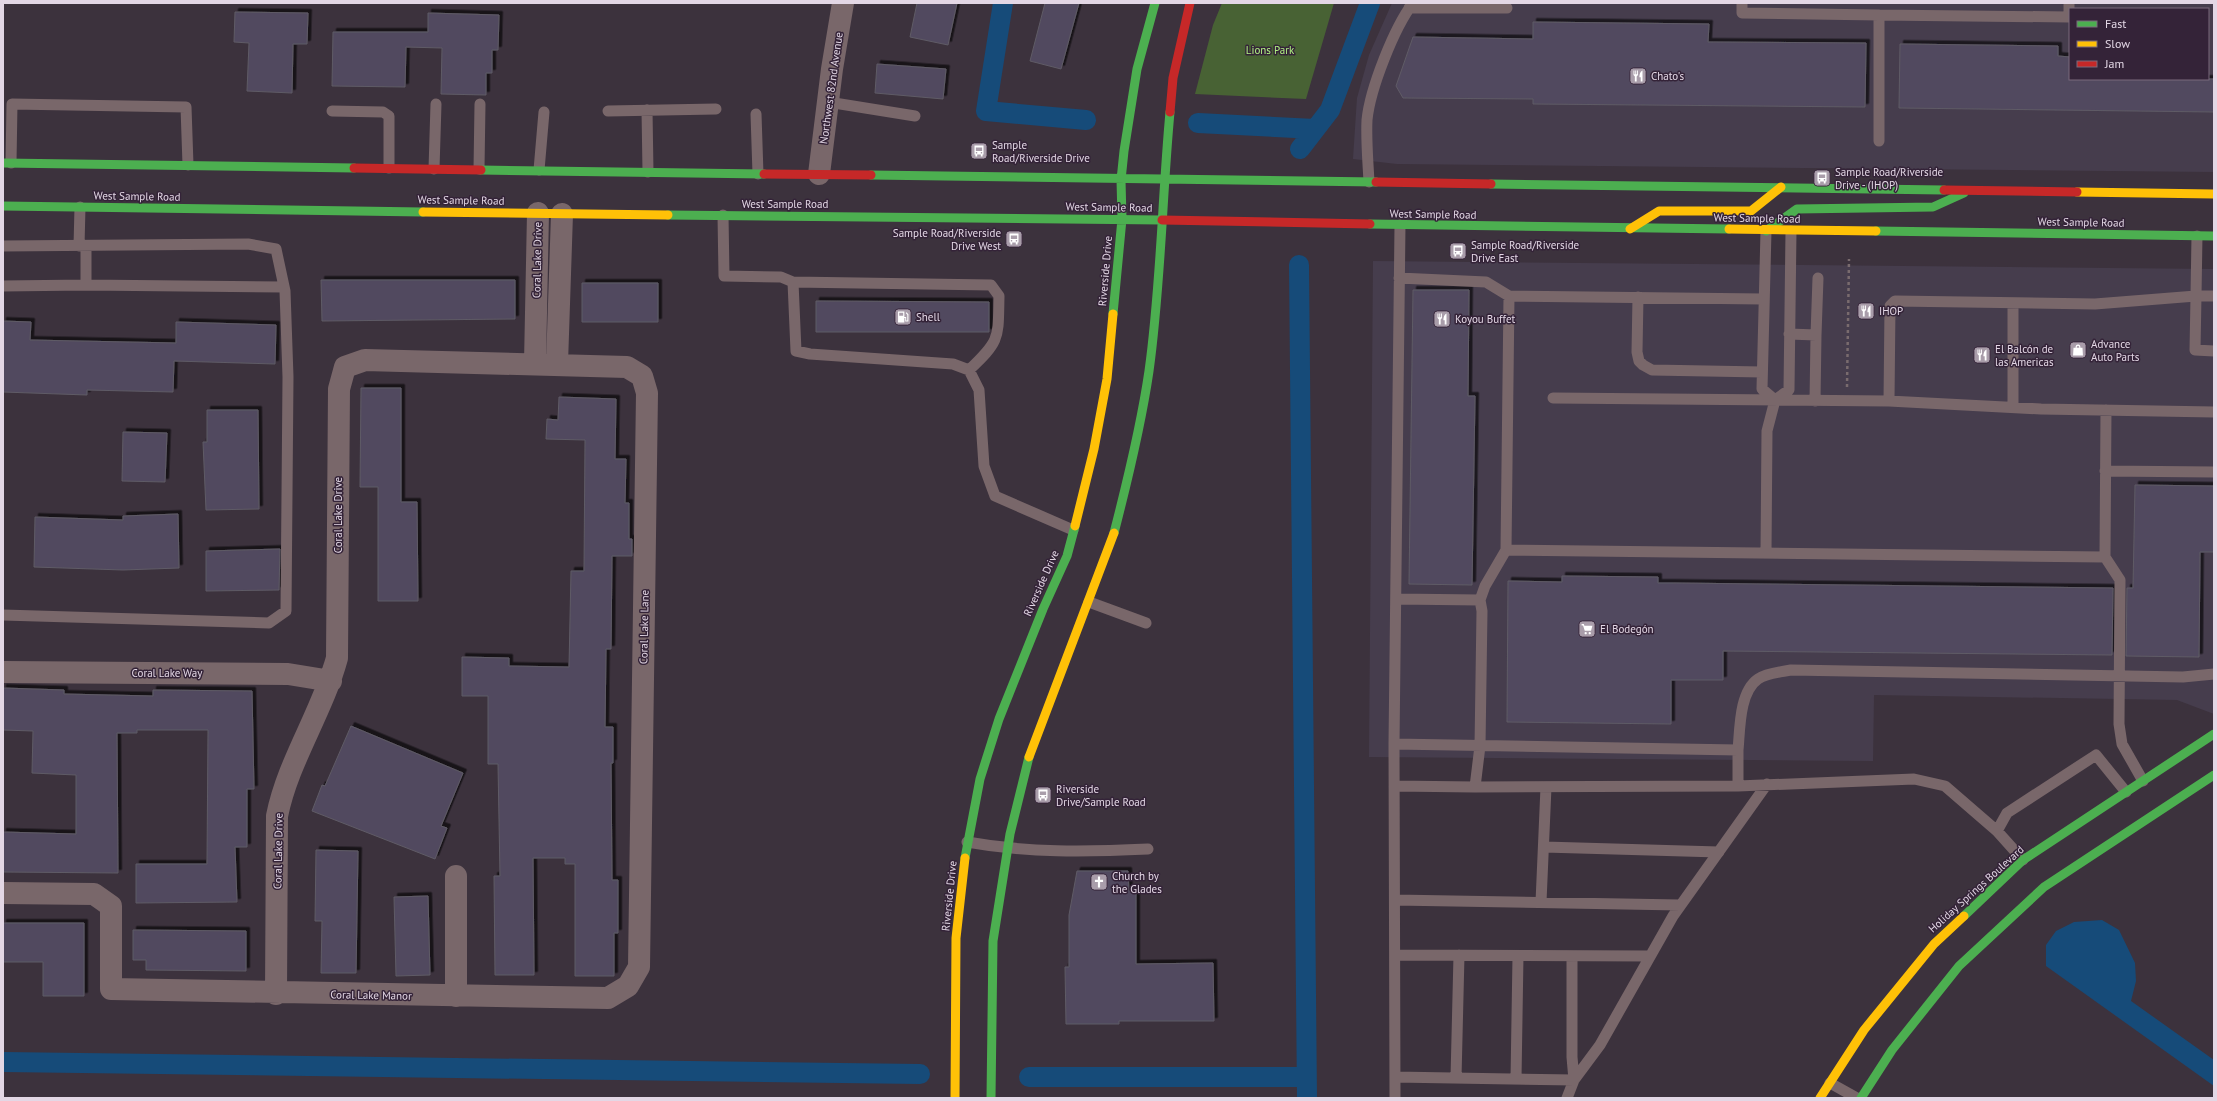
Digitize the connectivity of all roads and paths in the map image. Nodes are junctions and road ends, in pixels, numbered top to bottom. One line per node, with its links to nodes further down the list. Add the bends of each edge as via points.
1 (843, 3): 9 (street, Northwest 82nd Avenue)
2 (1155, 3): 29 (main road, Riverside Drive, via 1137,69)
3 (1190, 3): 30 (main road, via 1173,78)
4 (1742, 3): 8 (lane, via 1742,13)
5 (2069, 3): 8 (lane, via 2069,17)
6 (1411, 6): 7 (lane); 31 (lane, via 1382,63 1373,93 1368,120)
7 (1507, 8)
8 (1879, 15): 19 (lane)
9 (828, 102): 18 (lane); 28 (street, Northwest 82nd Avenue)
10 (436, 104): 23 (lane)
11 (480, 104): 24 (lane)
12 (716, 109): 13 (lane)
13 (647, 110): 15 (lane); 26 (lane)
14 (332, 111): 22 (lane, via 383,112 389,116)
15 (608, 111)
16 (544, 112): 25 (lane)
17 (756, 114): 27 (lane)
18 (915, 116)
19 (1879, 141)
20 (7, 163): 21 (main road); 21 (lane, via 12,104 186,107)
21 (188, 165): 22 (main road)
22 (389, 168): 23 (main road)
23 (434, 169): 24 (main road)
24 (479, 170): 25 (main road)
25 (539, 170): 26 (main road)
26 (648, 172): 27 (main road)
27 (758, 174): 28 (main road)
28 (819, 174): 29 (main road)
29 (1121, 180): 30 (main road); 40 (main road, Riverside Drive)
30 (1164, 180): 31 (main road); 41 (main road)
31 (1369, 182): 32 (main road)
32 (1781, 187): 33 (main road); 43 (main road, via 1751,210 1659,211)
33 (1969, 190): 34 (main road); 44 (main road, via 1933,207 1797,209)
34 (2214, 194)
35 (3, 206): 36 (main road, West Sample Road)
36 (80, 207): 37 (main road, West Sample Road); 49 (lane)
37 (538, 213): 38 (main road, West Sample Road); 66 (street, Coral Lake Drive)
38 (562, 214): 39 (main road, West Sample Road); 67 (street)
39 (723, 215): 40 (main road, West Sample Road); 53 (lane, via 724,276 781,277)
40 (1122, 219): 41 (main road, West Sample Road); 80 (main road, Riverside Drive, via 1107,379 1094,449)
41 (1164, 220): 42 (main road, West Sample Road); 86 (main road, via 1149,370 1136,449 1111,543)
42 (1400, 226): 43 (main road, West Sample Road); 51 (lane)
43 (1630, 229): 44 (main road, West Sample Road)
44 (1766, 231): 45 (main road, West Sample Road); 61 (lane)
45 (1792, 231): 46 (main road, West Sample Road); 63 (lane)
46 (2197, 236): 47 (main road, West Sample Road); 58 (lane)
47 (2214, 236)
48 (3, 246): 49 (lane)
49 (83, 246): 54 (lane); 56 (lane, via 248,244 276,249)
50 (1850, 259): 73 (path)
51 (1399, 278): 57 (lane, via 1486,282); 84 (lane)
52 (1818, 278): 64 (lane)
53 (793, 282): 68 (lane, via 796,351 954,364); 68 (lane, via 991,285 999,296 998,336 989,351)
54 (86, 285): 55 (lane); 56 (lane)
55 (3, 286)
56 (284, 287): 87 (lane, via 288,385 286,611 269,623)
57 (1509, 296): 60 (lane); 81 (lane)
58 (2196, 296): 59 (lane); 62 (lane, via 2095,304); 65 (lane, via 2195,350)
59 (2214, 296)
60 (1638, 298): 61 (lane); 69 (lane, via 1637,352 1643,365 1652,370)
61 (1763, 299): 69 (lane)
62 (2013, 303): 74 (lane, via 1899,300 1892,303); 75 (lane)
63 (1790, 334): 64 (lane); 71 (lane, via 1789,390)
64 (1816, 335): 72 (lane)
65 (2214, 351)
66 (535, 363): 67 (street, Coral Lake Lane); 92 (street, Coral Lake Drive, via 365,360 345,367 339,388 337,658)
67 (557, 364): 122 (street, Coral Lake Lane, via 627,367 642,376 647,393 639,967)
68 (969, 370): 80 (lane, via 979,390 984,466 994,496)
69 (1762, 372): 71 (lane, via 1762,389)
70 (1554, 398): 71 (lane)
71 (1775, 400): 72 (lane); 82 (lane, via 1767,431)
72 (1815, 401): 73 (lane)
73 (1847, 401): 74 (lane)
74 (1889, 401): 75 (lane)
75 (2012, 406): 76 (lane)
76 (2106, 410): 77 (lane); 78 (lane)
77 (2214, 412)
78 (2105, 471): 79 (lane); 83 (lane)
79 (2214, 472)
80 (1074, 530): 106 (main road, Riverside Drive, via 1068,556 1043,609 999,719 980,779)
81 (1506, 550): 82 (lane); 85 (lane, via 1485,586)
82 (1766, 553): 83 (lane)
83 (2105, 557): 91 (lane, via 2120,580)
84 (1396, 599): 85 (lane); 94 (lane)
85 (1480, 600): 95 (lane)
86 (1089, 602): 88 (lane); 108 (main road, via 1028,760)
87 (3, 615)
88 (1146, 623)
89 (3, 672): 92 (street, Coral Lake Way, via 288,674)
90 (2214, 674): 91 (lane, via 2183,677)
91 (2121, 675): 96 (lane, via 1792,670 1774,673 1758,679 1749,689 1742,708); 98 (lane, via 2119,724 2122,744)
92 (331, 681): 123 (street, Coral Lake Drive, via 282,793 277,816)
93 (2214, 734): 98 (main road, Holiday Springs Boulevard)
94 (1394, 744): 95 (lane); 100 (lane)
95 (1480, 746): 96 (lane); 102 (lane)
96 (1738, 750): 101 (lane)
97 (2214, 775): 136 (main road, via 2042,884 1959,966 1892,1050)
98 (2143, 781): 104 (main road, Holiday Springs Boulevard)
99 (1767, 784): 101 (lane); 105 (lane, via 1914,779 1945,786); 110 (lane)
100 (1394, 786): 102 (lane); 114 (lane)
101 (1738, 786): 103 (lane)
102 (1475, 787): 103 (lane)
103 (1546, 787): 107 (lane)
104 (2126, 792): 105 (lane, via 2096,755 2006,813); 111 (main road, Holiday Springs Boulevard)
105 (1997, 830): 111 (lane)
106 (967, 842): 108 (lane); 130 (main road, Riverside Drive, via 956,938)
107 (1544, 847): 110 (lane); 115 (lane)
108 (1008, 849): 109 (lane, via 1082,852); 131 (main road, via 993,941)
109 (1148, 849)
110 (1719, 852): 116 (lane)
111 (2025, 863): 129 (main road, Holiday Springs Boulevard, via 1934,944 1864,1030)
112 (456, 876): 124 (street)
113 (3, 893): 123 (street, Coral Lake Manor, via 94,894 111,906 111,989)
114 (1395, 900): 115 (lane); 117 (lane)
115 (1541, 902): 116 (lane)
116 (1680, 905): 121 (lane)
117 (1395, 955): 118 (lane); 125 (lane)
118 (1459, 955): 119 (lane); 126 (lane)
119 (1518, 956): 120 (lane); 127 (lane)
120 (1572, 956): 121 (lane); 128 (lane)
121 (1650, 956): 128 (lane, via 1600,1045)
122 (628, 986): 124 (street, Coral Lake Manor, via 608,998)
123 (276, 994): 124 (street, Coral Lake Manor)
124 (456, 996)
125 (1395, 1077): 126 (lane); 132 (lane)
126 (1456, 1078): 127 (lane)
127 (1516, 1079): 128 (lane)
128 (1574, 1080): 133 (lane)
129 (1830, 1083): 134 (main road, Holiday Springs Boulevard); 135 (lane)
130 (955, 1098)
131 (991, 1098)
132 (1395, 1098)
133 (1567, 1098)
134 (1820, 1098)
135 (1857, 1098)
136 (1860, 1098)

